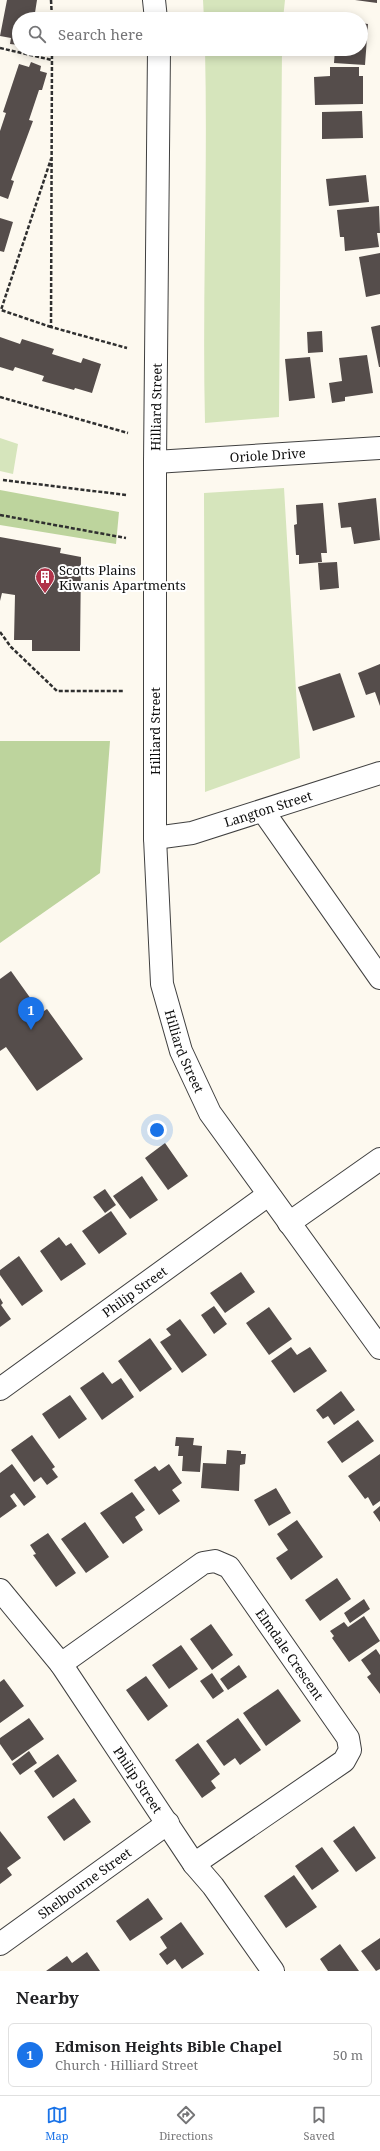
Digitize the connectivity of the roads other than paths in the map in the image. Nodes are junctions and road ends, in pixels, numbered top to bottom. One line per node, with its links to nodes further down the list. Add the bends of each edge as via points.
1 (154, 0): 2 (street)
2 (155, 12)
3 (159, 56): 5 (street, Hilliard Street)
4 (380, 448): 5 (street, Oriole Drive)
5 (155, 462): 8 (street, Hilliard Street)
6 (380, 773): 7 (street, Langton Street)
7 (263, 811): 8 (street, Langton Street, via 192,833); 9 (street)
8 (155, 838): 11 (street, Hilliard Street, via 162,984 181,1051 210,1113)
9 (380, 978)
10 (380, 1159): 12 (street)
11 (268, 1194): 12 (street, Hilliard Street); 14 (street, Philip Street)
12 (289, 1224): 13 (street, Hilliard Street)
13 (380, 1348)
14 (0, 1389)
15 (1, 1592): 16 (street, Philip Street)
16 (61, 1664): 17 (street, Philip Street); 18 (street, Elmdale Crescent, via 203,1563 215,1561 230,1567 348,1738 350,1750 344,1761)
17 (168, 1823): 18 (street, Philip Street); 19 (street, Shelbourne Street)
18 (194, 1864): 20 (street, Philip Street, via 213,1886)
19 (0, 1944)
20 (273, 1971)

